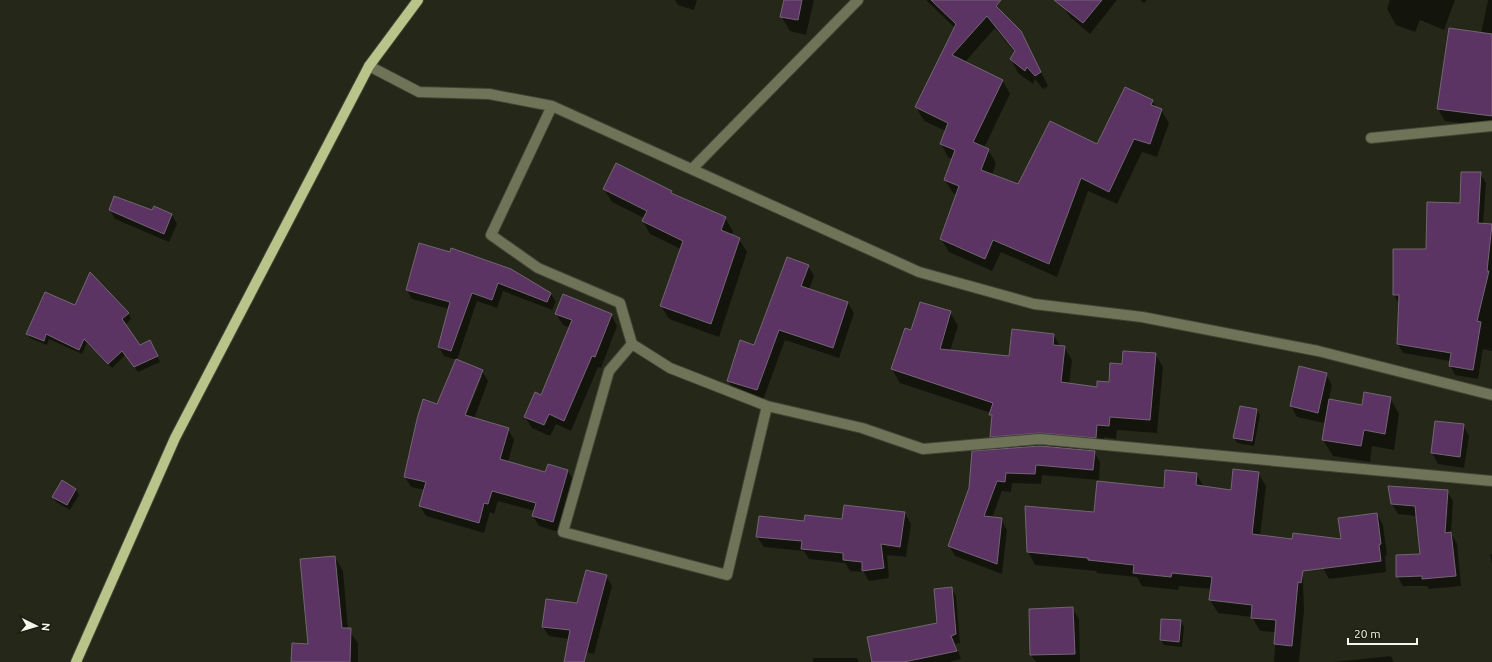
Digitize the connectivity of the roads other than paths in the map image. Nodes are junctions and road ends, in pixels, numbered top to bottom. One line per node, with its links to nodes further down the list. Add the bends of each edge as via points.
1 (418, 0): 3 (main road)
2 (858, 0): 7 (street)
3 (369, 66): 4 (street, via 419,92 489,94); 12 (main road, via 175,438)
4 (552, 106): 7 (street); 8 (street, via 491,235 538,268 620,303)
5 (1492, 126): 6 (street)
6 (1371, 138)
7 (693, 168): 9 (street, via 919,272 1034,304 1142,317 1318,351)
8 (632, 344): 10 (street, via 670,368); 10 (street, via 609,371 563,532 727,575)
9 (1492, 396)
10 (767, 406): 11 (street, via 862,428 923,449 1040,439)
11 (1492, 481)
12 (76, 662)

